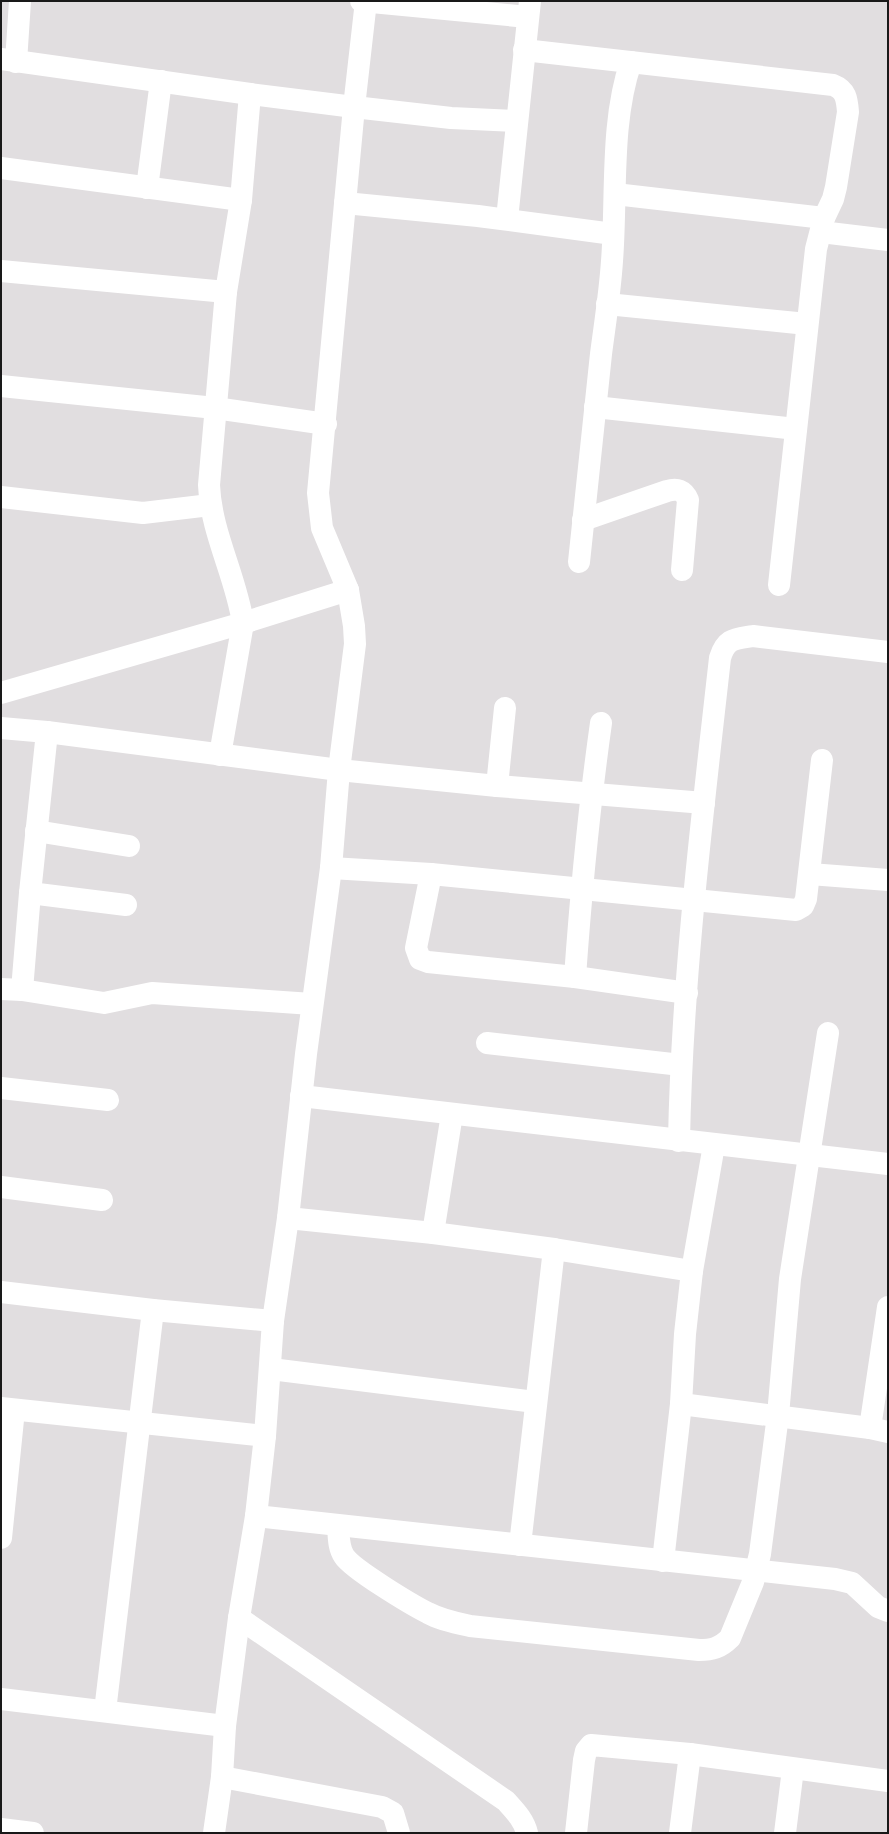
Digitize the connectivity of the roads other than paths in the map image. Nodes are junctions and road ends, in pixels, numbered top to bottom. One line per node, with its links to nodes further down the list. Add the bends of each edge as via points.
1 (20, 1): 6 (street)
2 (361, 1): 3 (street)
3 (366, 1): 4 (street); 10 (street)
4 (529, 9): 5 (street)
5 (524, 50): 7 (street); 11 (street)
6 (8, 61): 8 (street)
7 (632, 62): 14 (street, via 622,97); 18 (street, via 833,85 840,88 847,100 848,112 836,187)
8 (161, 82): 9 (street); 13 (street)
9 (250, 94): 10 (street); 15 (street)
10 (354, 107): 11 (street, via 451,118); 16 (street)
11 (516, 121): 17 (street)
12 (1, 168): 13 (street)
13 (147, 188): 15 (street)
14 (615, 194): 18 (street); 19 (street)
15 (240, 200): 22 (street)
16 (345, 203): 17 (street); 28 (street)
17 (507, 219): 19 (street)
18 (822, 225): 20 (street); 24 (street, via 816,248)
19 (613, 234): 23 (street)
20 (888, 240)
21 (1, 271): 22 (street)
22 (226, 292): 27 (street)
23 (607, 304): 24 (street); 26 (street)
24 (807, 324): 29 (street)
25 (1, 386): 27 (street)
26 (595, 406): 29 (street); 32 (street)
27 (215, 408): 28 (street); 31 (street, via 209,485)
28 (326, 424): 36 (street, via 318,493 319,511 322,528)
29 (796, 429): 35 (street)
30 (1, 497): 31 (street, via 143,513)
31 (210, 505): 37 (street, via 240,602)
32 (583, 520): 33 (street); 34 (street, via 667,491 679,490 685,493 688,500)
33 (579, 562)
34 (682, 570)
35 (779, 585)
36 (348, 590): 37 (street); 46 (street, via 355,644)
37 (243, 623): 39 (street); 44 (street)
38 (888, 652): 49 (street, via 753,636 732,640 723,646)
39 (1, 693)
40 (505, 708): 47 (street)
41 (601, 723): 48 (street)
42 (1, 728): 43 (street)
43 (47, 732): 44 (street); 50 (street)
44 (220, 755): 46 (street)
45 (822, 760): 54 (street)
46 (339, 770): 47 (street); 52 (street)
47 (497, 786): 48 (street)
48 (591, 794): 49 (street); 56 (street)
49 (704, 803): 58 (street)
50 (36, 832): 51 (street); 57 (street)
51 (129, 846)
52 (331, 868): 53 (street); 63 (street)
53 (431, 874): 56 (street); 60 (street, via 416,948 420,959 428,962)
54 (810, 874): 55 (street); 58 (street, via 806,899 803,906 796,910)
55 (888, 880)
56 (581, 889): 58 (street); 60 (street)
57 (30, 893): 59 (street); 61 (street)
58 (693, 899): 62 (street)
59 (126, 905)
60 (575, 977): 62 (street)
61 (11, 989): 63 (street, via 104,1003 152,992)
62 (687, 993): 66 (street)
63 (312, 1004): 68 (street)
64 (828, 1033): 73 (street)
65 (487, 1043): 66 (street)
66 (680, 1065): 71 (street)
67 (1, 1088): 69 (street)
68 (301, 1096): 70 (street); 77 (street)
69 (108, 1100)
70 (452, 1114): 71 (street); 78 (street)
71 (679, 1141): 72 (street)
72 (714, 1145): 73 (street); 80 (street)
73 (810, 1156): 74 (street); 89 (street, via 790,1278)
74 (888, 1164)
75 (1, 1187): 76 (street)
76 (102, 1200)
77 (288, 1218): 78 (street); 84 (street)
78 (433, 1233): 79 (street)
79 (554, 1249): 80 (street); 86 (street)
80 (692, 1271): 87 (street)
81 (1, 1292): 83 (street)
82 (888, 1307): 91 (street)
83 (153, 1310): 84 (street); 90 (street)
84 (273, 1321): 85 (street)
85 (270, 1369): 86 (street); 92 (street)
86 (536, 1402): 96 (street)
87 (681, 1404): 89 (street); 97 (street)
88 (8, 1409): 90 (street); 95 (street)
89 (778, 1415): 91 (street); 98 (street)
90 (140, 1423): 92 (street); 102 (street)
91 (879, 1430)
92 (265, 1436): 93 (street)
93 (256, 1516): 94 (street); 100 (street)
94 (338, 1526): 96 (street); 98 (street, via 340,1547 345,1557 357,1569 429,1614 470,1626 675,1647 712,1650 723,1645 730,1638)
95 (1, 1538)
96 (520, 1545): 97 (street)
97 (663, 1561): 98 (street)
98 (758, 1569): 99 (street, via 852,1583 878,1608)
99 (888, 1611)
100 (239, 1618): 103 (street); 112 (street, via 506,1801 518,1814)
101 (1, 1699): 102 (street)
102 (105, 1711): 103 (street)
103 (225, 1726): 106 (street)
104 (690, 1754): 105 (street); 113 (street, via 591,1745 584,1760); 114 (street)
105 (793, 1769): 107 (street); 115 (street)
106 (222, 1777): 110 (street); 111 (street, via 382,1807 393,1812)
107 (888, 1781)
108 (1, 1829): 109 (street)
109 (33, 1833)
110 (214, 1833)
111 (399, 1833)
112 (527, 1833)
113 (576, 1833)
114 (680, 1833)
115 (785, 1833)

